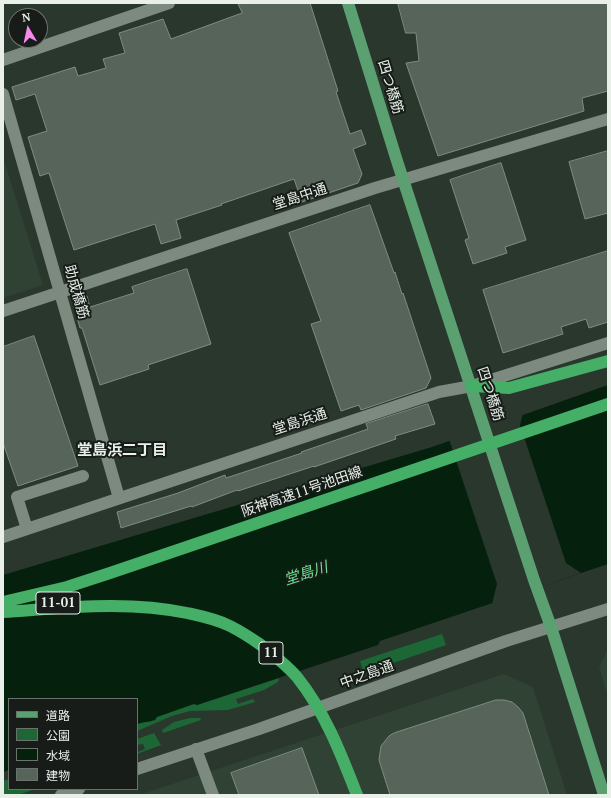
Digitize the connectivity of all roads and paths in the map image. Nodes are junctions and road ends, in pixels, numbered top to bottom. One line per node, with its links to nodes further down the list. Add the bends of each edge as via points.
1 (169, 3): 3 (street)
2 (348, 3): 6 (main road, 四つ橋筋)
3 (3, 60)
4 (3, 94): 7 (street, 助成橋筋)
5 (608, 119): 6 (street, 堂島中通)
6 (403, 179): 7 (street, 堂島中通); 11 (main road, 四つ橋筋)
7 (61, 292): 8 (street, 堂島中通); 14 (street, 助成橋筋)
8 (3, 311)
9 (608, 343): 11 (street, 堂島浜通)
10 (606, 361): 11 (highway, via 508,388)
11 (472, 386): 14 (street, 堂島浜通, via 439,392); 21 (main road, 四つ橋筋)
12 (608, 404): 17 (highway, 阪神高速11号池田線, via 110,573)
13 (83, 476): 15 (street, via 17,497)
14 (120, 498): 15 (street, 堂島浜通)
15 (27, 529): 16 (street, 堂島浜通)
16 (3, 537)
17 (3, 601): 18 (highway, 11-01)
18 (112, 605): 20 (highway, 11); 27 (highway, 11, via 150,607 202,616 229,626 276,657 296,676 326,723)
19 (608, 609): 21 (street, 中之島通)
20 (3, 612)
21 (551, 627): 22 (street, 中之島通); 28 (main road, 四つ橋筋)
22 (196, 749): 23 (street, 中之島通); 26 (street)
23 (138, 770)
24 (76, 790): 25 (street)
25 (61, 795)
26 (213, 795)
27 (357, 795)
28 (604, 795)

